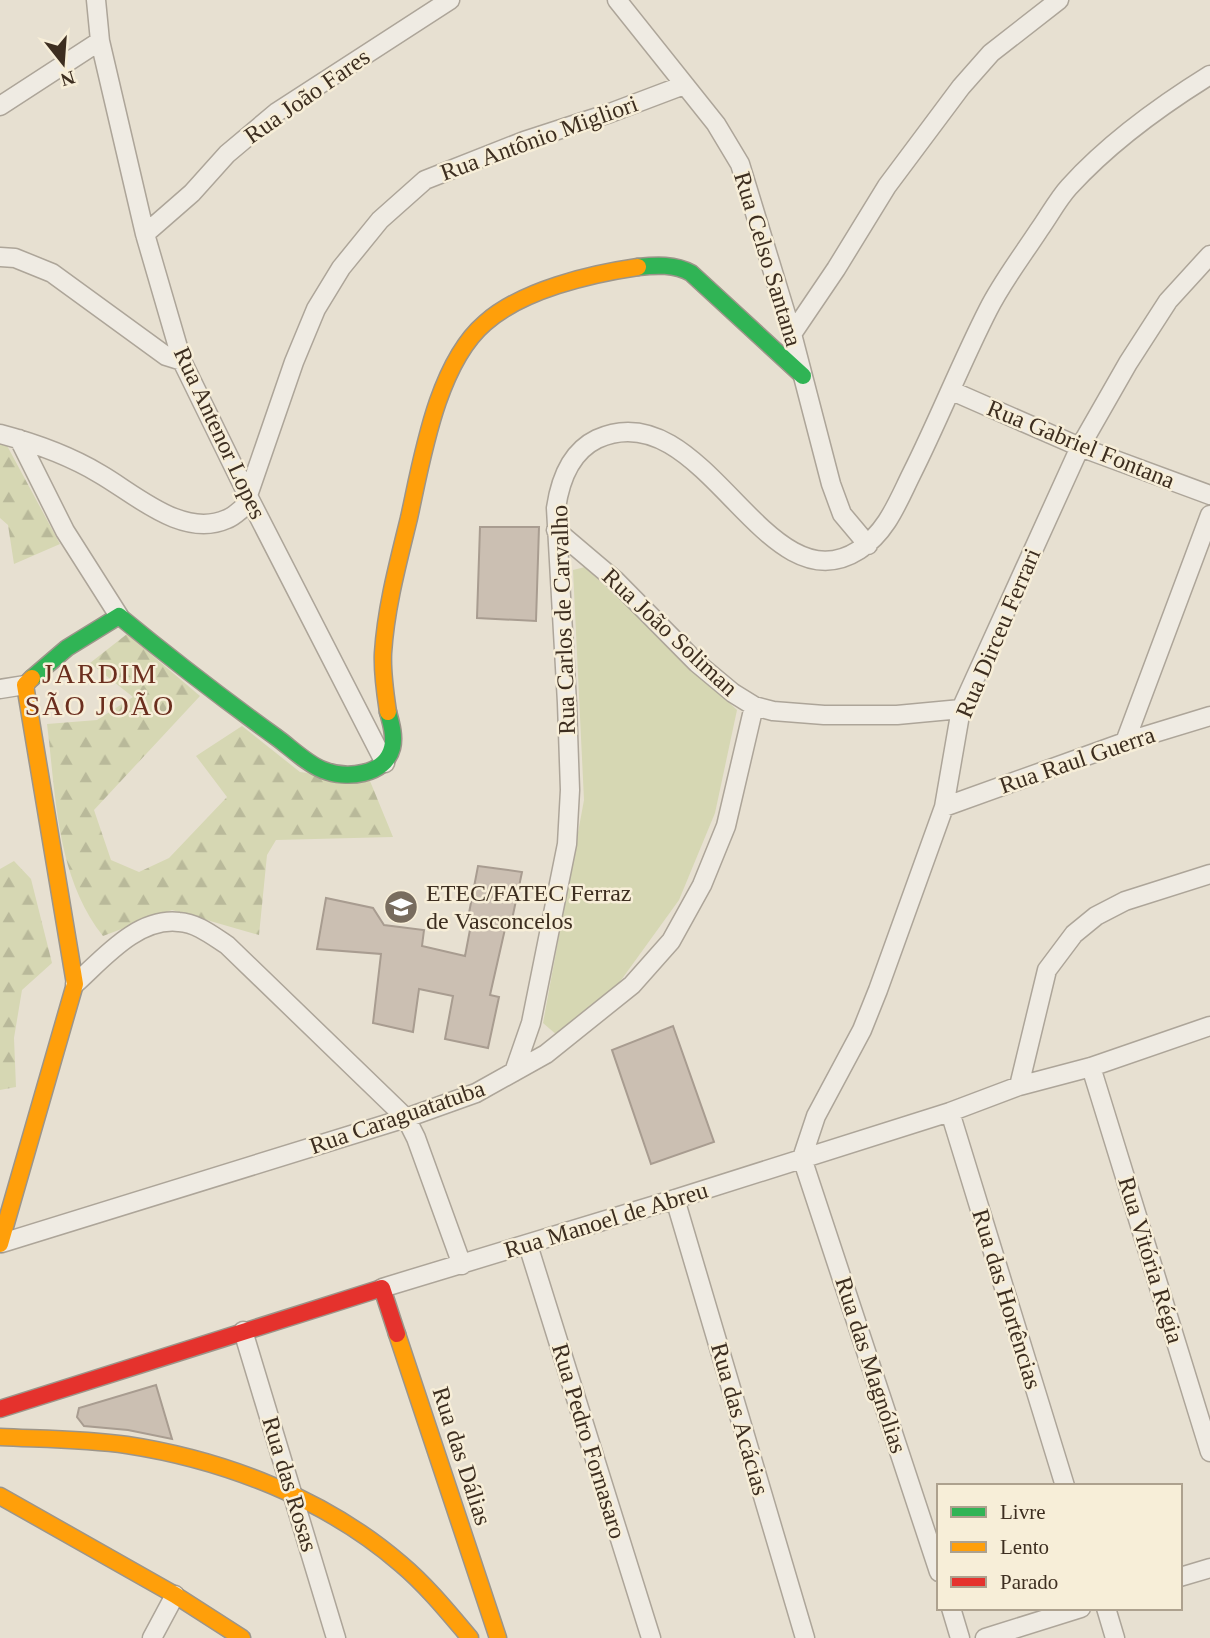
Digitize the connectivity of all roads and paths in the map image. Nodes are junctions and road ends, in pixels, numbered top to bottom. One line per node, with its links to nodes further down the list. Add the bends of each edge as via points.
1 (96, 0): 5 (street, Rua Antenor Lopes)
2 (450, 0): 9 (street, Rua João Fares, via 277,112)
3 (617, 0): 7 (street, Rua Celso Santana)
4 (1059, 0): 12 (street, via 991,53 961,87 887,186)
5 (100, 41): 8 (street); 9 (street, Rua Antenor Lopes)
6 (1210, 75): 15 (street, via 1143,121 1068,188 988,309)
7 (684, 85): 12 (street, Rua Celso Santana, via 740,163); 19 (street, Rua Antônio Migliori, via 425,180 380,220 341,268 316,309)
8 (0, 106)
9 (145, 234): 13 (street, Rua Antenor Lopes)
10 (1210, 255): 18 (street, Rua Dirceu Ferrari, via 1168,302)
11 (0, 257): 13 (street, via 16,258 52,273 166,356)
12 (792, 334): 14 (street, Rua Celso Santana)
13 (182, 361): 19 (street, Rua Antenor Lopes)
14 (803, 376): 23 (street, Rua Celso Santana, via 842,514); 33 (street, via 698,278 682,268 661,264 542,291 479,328 443,389 425,443 385,618 383,662 393,746)
15 (952, 391): 18 (street, Rua Gabriel Fontana); 23 (street, via 888,522)
16 (0, 434): 17 (street, Rua Antônio Migliori)
17 (19, 439): 19 (street, Rua Antônio Migliori, via 100,473 146,505 187,523 227,519 244,507); 26 (street, via 65,531)
18 (1080, 447): 20 (street, Rua Gabriel Fontana); 30 (street, Rua Dirceu Ferrari)
19 (247, 494): 33 (street, Rua Antenor Lopes)
20 (1210, 495)
21 (1210, 516): 25 (street)
22 (556, 530): 23 (street, Rua Carlos de Carvalho, via 559,486 573,460 587,444 606,435 637,432 676,447 772,536 803,558 823,562 845,559); 29 (street, Rua João Soliman, via 615,580 697,663); 37 (street, Rua Carlos de Carvalho, via 570,790 567,844)
23 (868, 545)
24 (1210, 560): 25 (street)
25 (1191, 567): 32 (street)
26 (119, 616): 27 (street, via 67,648); 33 (street, via 208,688 322,770 365,773)
27 (25, 685): 28 (street); 36 (street)
28 (0, 689)
29 (754, 706): 30 (street, Rua João Soliman, via 824,715); 39 (street, Rua Caraguatatuba, via 726,826 702,885 671,941 632,985)
30 (961, 709): 34 (street, Rua Dirceu Ferrari)
31 (1210, 716): 32 (street, Rua Raul Guerra)
32 (1125, 742): 34 (street, Rua Raul Guerra)
33 (385, 763)
34 (944, 807): 45 (street, Rua Dirceu Ferrari, via 862,1030 816,1116)
35 (1210, 874): 42 (street, via 1125,901 1074,934 1047,970)
36 (75, 984): 44 (street, via 128,938 149,926 178,921 202,929 227,945); 47 (street, Rua Caraguatatuba)
37 (531, 1023): 39 (street); 41 (street, Rua Carlos de Carvalho)
38 (1210, 1026): 40 (street, Rua Manoel de Abreu)
39 (546, 1054): 41 (street, Rua Caraguatatuba)
40 (1091, 1067): 42 (street, Rua Manoel de Abreu); 54 (street, Rua Vitória Régia)
41 (514, 1072): 44 (street, Rua Caraguatatuba, via 476,1093)
42 (1019, 1086): 43 (street, Rua Manoel de Abreu)
43 (950, 1112): 45 (street, Rua Manoel de Abreu); 55 (street, Rua das Hortências)
44 (406, 1118): 47 (street, Rua Caraguatatuba); 49 (street)
45 (802, 1158): 46 (street, Rua Manoel de Abreu); 58 (street, Rua das Magnólias)
46 (676, 1199): 48 (street, Rua Manoel de Abreu); 71 (street, Rua das Acácias)
47 (1, 1243)
48 (528, 1245): 49 (street, Rua Manoel de Abreu); 70 (street, Rua Pedro Fornasaro)
49 (462, 1265): 50 (street, Rua Manoel de Abreu)
50 (382, 1288): 51 (street, Rua Manoel de Abreu); 65 (street, Rua das Dálias)
51 (243, 1331): 52 (street, Rua Manoel de Abreu); 57 (street, Rua das Rosas)
52 (0, 1409)
53 (0, 1437): 57 (street, via 146,1448 246,1475)
54 (1210, 1452)
55 (1064, 1484)
56 (0, 1496): 61 (street)
57 (293, 1496): 68 (street, Rua das Rosas); 69 (street, via 364,1534 396,1559)
58 (937, 1566)
59 (1210, 1568): 60 (street)
60 (1182, 1576)
61 (175, 1595): 66 (street); 67 (street)
62 (952, 1610): 72 (street)
63 (1076, 1610): 73 (street)
64 (1107, 1610): 74 (street)
65 (498, 1635): 69 (street)
66 (152, 1638)
67 (242, 1638)
68 (336, 1638)
69 (470, 1638)
70 (651, 1638)
71 (805, 1638)
72 (960, 1638)
73 (985, 1638)
74 (1115, 1638)

